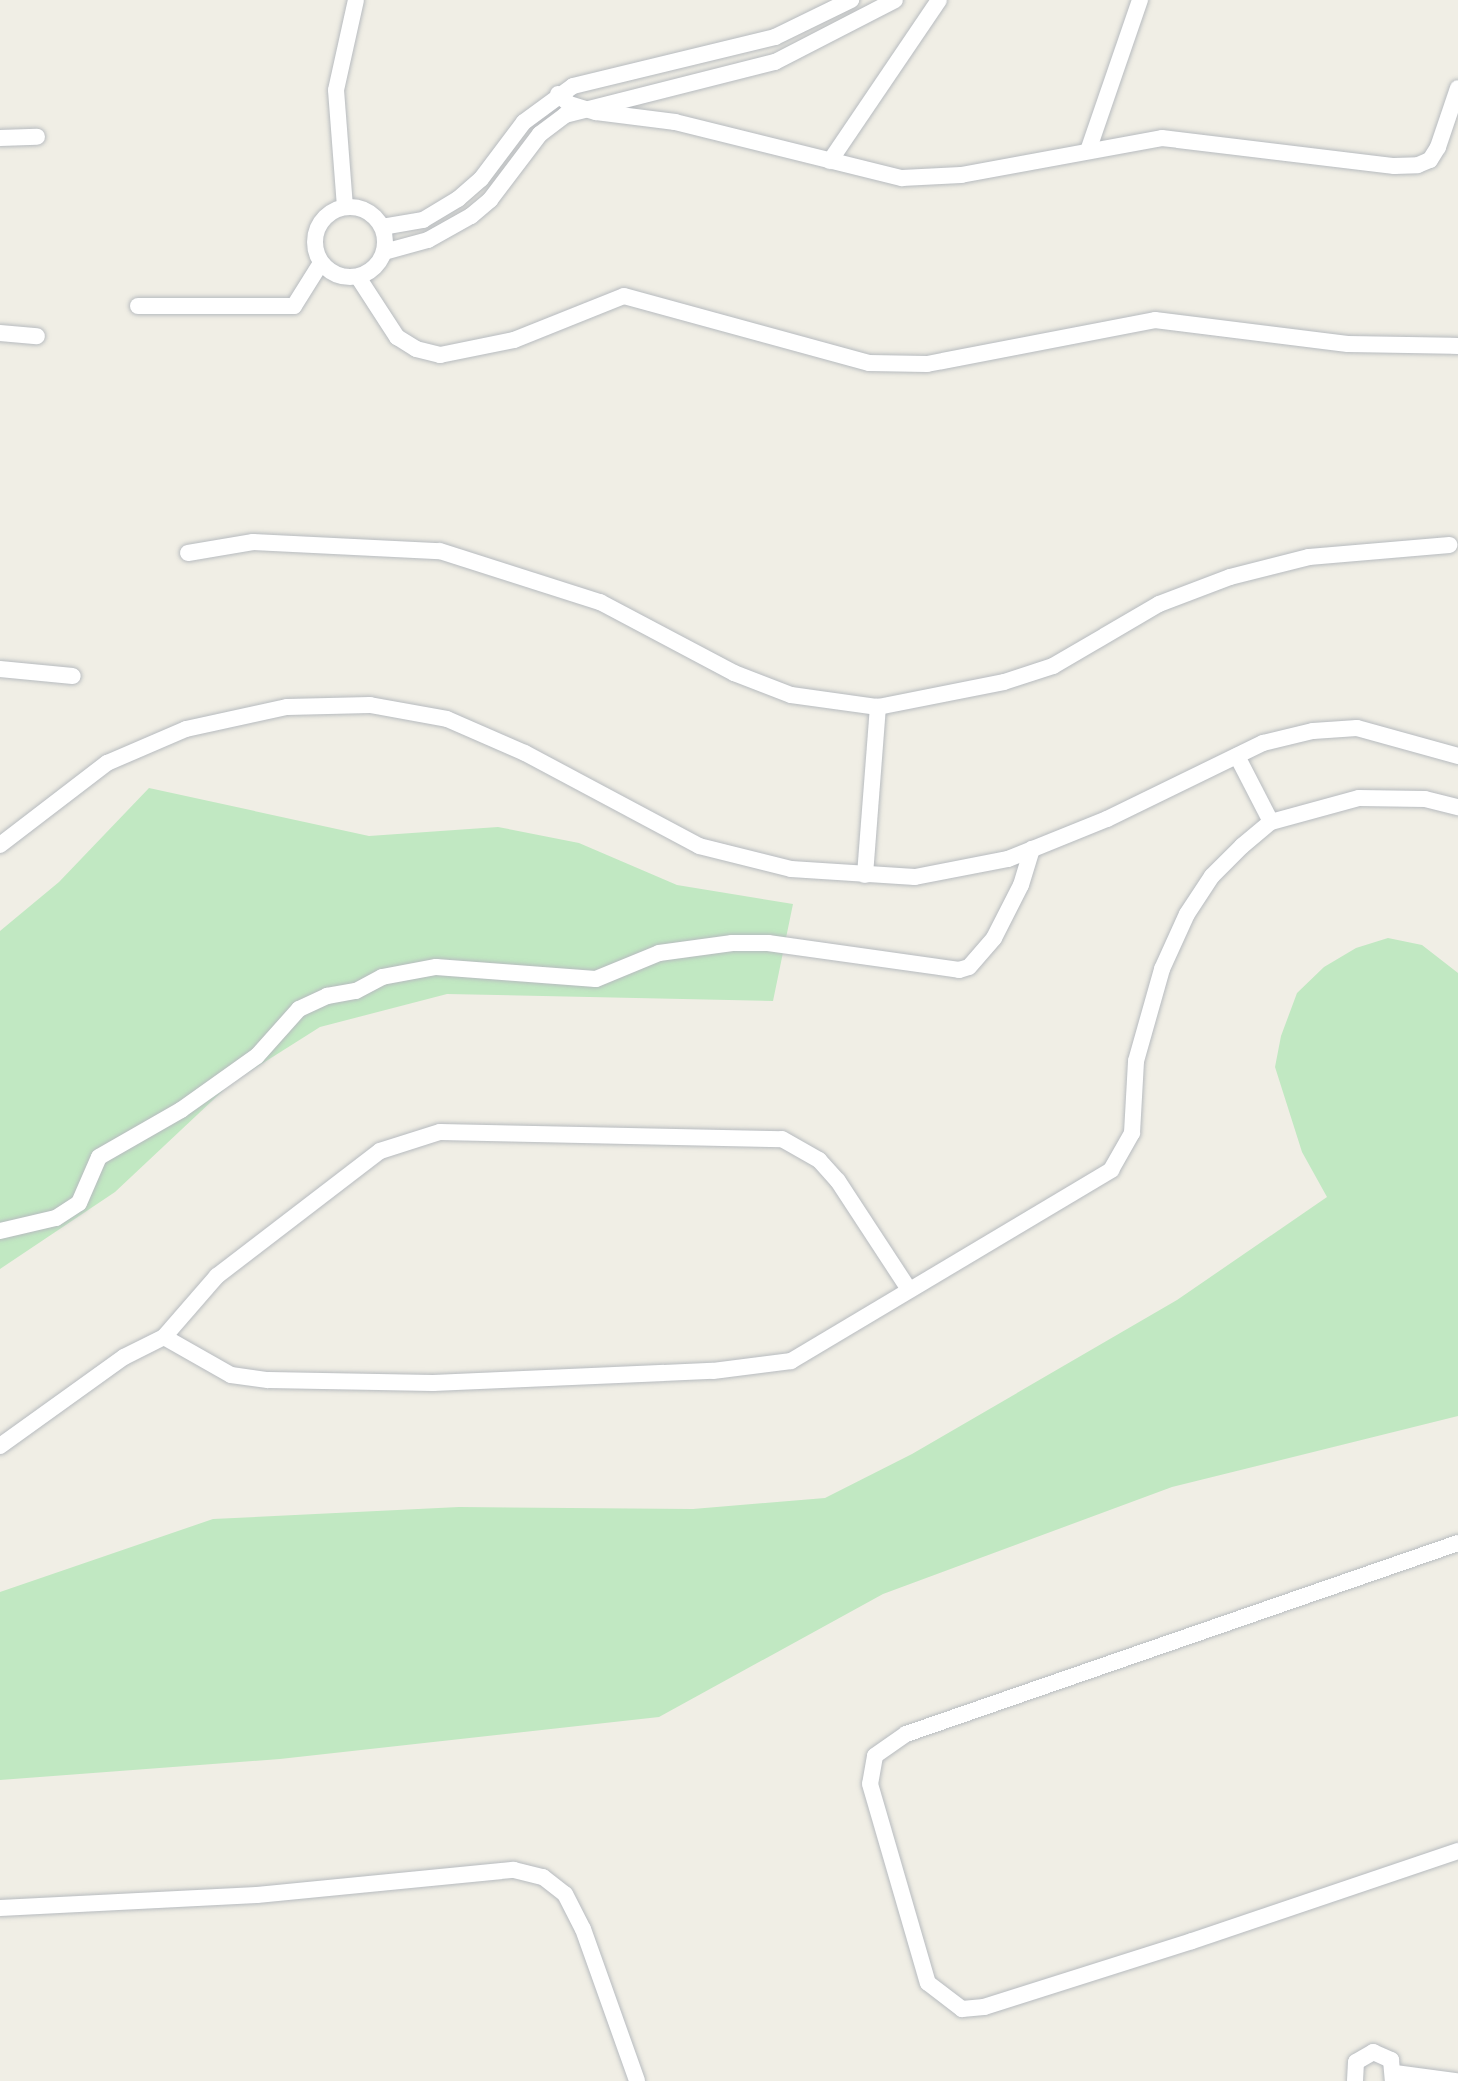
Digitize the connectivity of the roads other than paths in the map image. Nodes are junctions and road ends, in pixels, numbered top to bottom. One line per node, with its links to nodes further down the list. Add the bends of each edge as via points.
1 (356, 0): 13 (street, via 336,90)
2 (851, 0): 7 (street, via 775,37 591,81)
3 (895, 0): 8 (street, via 775,62)
4 (939, 0): 12 (street)
5 (1140, 0): 11 (street)
6 (1458, 88): 11 (street, via 1438,147 1430,160 1418,165 1190,138)
7 (558, 94): 8 (street); 14 (street, via 524,122 481,179 458,199 423,220)
8 (580, 108): 12 (street, via 675,122); 15 (street, via 540,134 490,200 471,216 428,240)
9 (37, 137): 10 (street)
10 (0, 138)
11 (1089, 148): 12 (street, via 927,178 902,178)
12 (830, 161)
13 (345, 207): 14 (street, via 367,211); 16 (street, via 318,228)
14 (382, 227): 15 (street)
15 (384, 252): 17 (street, via 375,268)
16 (321, 263): 17 (street, via 338,275); 18 (street, via 294,306)
17 (358, 277): 21 (street, via 397,337 440,355 514,340 624,296 869,363 927,364 1155,320 1348,344)
18 (138, 306)
19 (0, 333): 20 (street)
20 (37, 336)
21 (1458, 346)
22 (1449, 545): 26 (street, via 1309,557 1230,577 1159,604 1053,666 1004,682)
23 (188, 553): 26 (street, via 253,542 440,551 600,602 734,673 791,695)
24 (0, 669): 25 (street)
25 (73, 676)
26 (878, 707): 33 (street)
27 (1237, 756): 28 (street, via 1313,731 1357,728); 30 (street); 32 (street)
28 (1458, 756)
29 (1458, 807): 30 (street, via 1425,799 1359,798)
30 (1271, 822): 35 (street, via 1212,876 1187,914 1162,969 1136,1061 1127,1150 1111,1170)
31 (0, 845): 33 (street, via 107,763 186,729 287,707 370,705 447,719 525,753 699,846 791,869)
32 (1032, 849): 33 (street, via 915,877); 34 (street, via 1021,885 994,938 969,967 959,970 732,943 659,953 596,979 436,967 382,977 356,991 327,996 299,1009 257,1056 181,1110 99,1157 79,1203 56,1218)
33 (865, 875)
34 (0, 1231)
35 (908, 1288): 36 (street, via 791,1361 713,1371 433,1383 268,1380 231,1375); 36 (street, via 838,1181 819,1160 782,1139 440,1132 380,1151 217,1276)
36 (164, 1337): 37 (street, via 124,1357)
37 (0, 1446)
38 (1458, 1543): 39 (street, via 906,1734 875,1756 870,1784 928,1983 962,2009 984,2007 1177,1946)
39 (1458, 1851)
40 (0, 1908): 42 (street, via 257,1895 514,1870 543,1877 565,1894 583,1929)
41 (1394, 2077): 43 (street, via 1391,2060 1373,2052 1356,2062); 44 (street)
42 (637, 2081)
43 (1355, 2081)
44 (1456, 2081)

